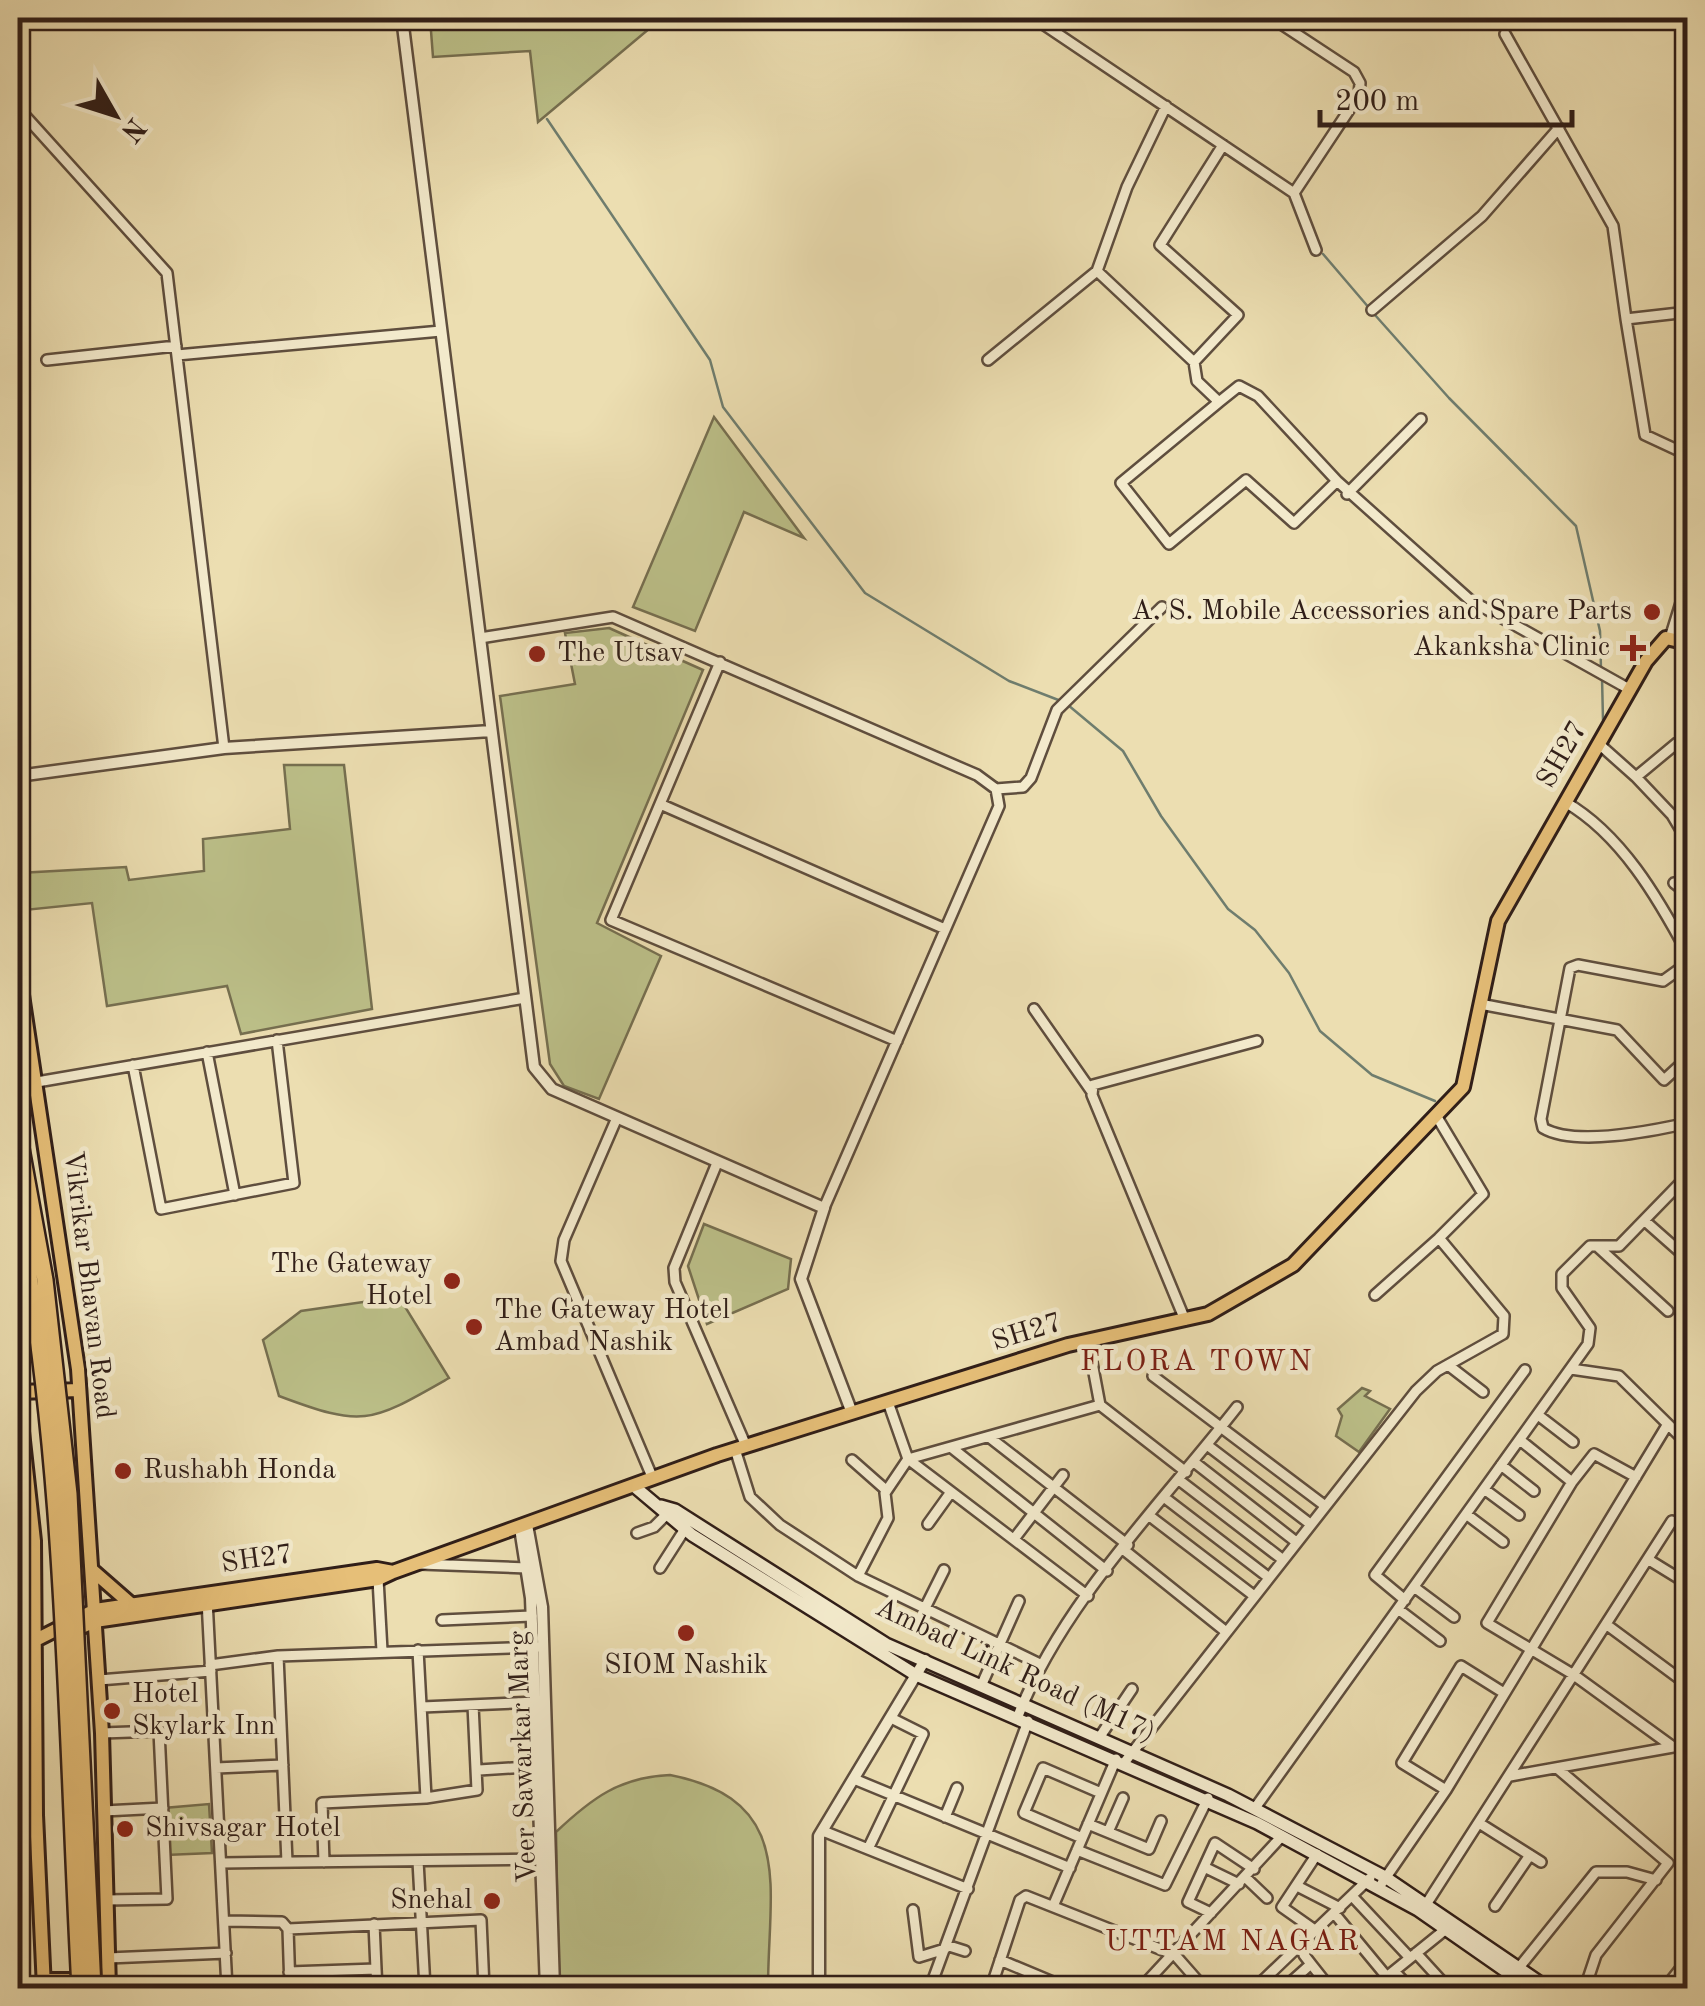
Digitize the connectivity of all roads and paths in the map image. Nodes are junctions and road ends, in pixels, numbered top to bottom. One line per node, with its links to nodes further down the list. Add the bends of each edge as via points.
1 (402, 18): 15 (street)
2 (1034, 18): 5 (street)
3 (1272, 18): 9 (street, via 1354,72 1360,83 1359,95)
4 (1505, 34): 7 (street)
5 (1166, 106): 8 (street); 11 (street)
6 (18, 108): 16 (street, via 167,273)
7 (1560, 128): 12 (street, via 1482,216); 14 (street, via 1613,226)
8 (1223, 145): 9 (street); 19 (street, via 1160,245 1238,315)
9 (1294, 192): 10 (street)
10 (1316, 250)
11 (1097, 271): 18 (street); 19 (street)
12 (1372, 310)
13 (1688, 312): 14 (street)
14 (1626, 318): 22 (street, via 1644,435)
15 (442, 332): 16 (street); 27 (street)
16 (176, 350): 17 (street); 34 (street)
17 (47, 360)
18 (988, 360)
19 (1194, 362): 20 (street, via 1197,381)
20 (1219, 402): 23 (street, via 1238,386 1258,396); 23 (street, via 1122,483 1169,544 1246,480 1294,523)
21 (1421, 419): 24 (street)
22 (1688, 455)
23 (1337, 481): 24 (street)
24 (1347, 494): 31 (street, via 1470,600)
25 (1688, 580): 28 (street)
26 (1162, 607): 38 (street, via 1057,710 1023,787)
27 (480, 638): 30 (street, via 613,616); 32 (street)
28 (1670, 638): 29 (main road); 31 (main road, SH27 / SH27)
29 (1688, 643)
30 (720, 662): 38 (street, via 977,774); 40 (street)
31 (1629, 689): 33 (main road, SH27 / SH27)
32 (492, 731): 34 (street); 48 (street)
33 (1599, 744): 37 (street); 39 (main road, SH27 / SH27)
34 (224, 748): 36 (street)
35 (1688, 750): 37 (street, via 1677,743)
36 (18, 776)
37 (1636, 777): 41 (street)
38 (996, 790): 44 (street, via 999,806)
39 (1565, 802): 45 (street, via 1593,820 1638,872); 49 (main road, SH27 / SH27, via 1498,921)
40 (660, 804): 44 (street); 54 (street, via 610,920)
41 (1688, 842)
42 (1674, 883): 43 (street)
43 (1688, 894)
44 (946, 929): 54 (street)
45 (1688, 954)
46 (1688, 962): 51 (street, via 1663,981 1573,966)
47 (18, 968): 58 (main road, Vikrikar Bhavan Road)
48 (526, 998): 52 (street); 61 (street, via 540,1079)
49 (1480, 1004): 51 (street); 60 (main road, SH27 / SH27, via 1463,1087)
50 (1034, 1009): 59 (street)
51 (1558, 1018): 56 (street, via 1617,1030 1664,1080); 62 (street, via 1543,1128 1567,1137)
52 (276, 1040): 55 (street); 67 (street, via 294,1183)
53 (1257, 1041): 59 (street, via 1093,1085)
54 (897, 1042): 68 (street)
55 (207, 1052): 57 (street); 67 (street)
56 (1688, 1058)
57 (133, 1065): 58 (street); 67 (street, via 161,1210)
58 (36, 1082): 82 (main road, Vikrikar Bhavan Road)
59 (1092, 1092): 76 (street)
60 (1437, 1116): 71 (street, via 1483,1194); 76 (main road, SH27 / SH27, via 1292,1265 1208,1314)
61 (616, 1120): 64 (street); 107 (street, via 561,1261)
62 (1688, 1123)
63 (18, 1132): 270 (highway, bridge, via 46,1280 69,1494)
64 (717, 1163): 68 (street); 98 (street, via 674,1268 675,1282)
65 (1688, 1175): 66 (street)
66 (1684, 1187): 70 (street)
67 (235, 1194)
68 (824, 1208): 88 (street, via 801,1279)
69 (18, 1212): 269 (highway, bridge, via 54,1496)
70 (1645, 1221): 72 (street, via 1616,1248); 73 (street)
71 (1438, 1238): 74 (street); 78 (street, via 1506,1323 1500,1339)
72 (1596, 1245): 75 (street); 79 (street, via 1560,1279 1591,1332)
73 (1688, 1259)
74 (1375, 1294)
75 (1668, 1311)
76 (1185, 1320): 77 (main road, SH27 / SH27)
77 (1088, 1341): 85 (main road, SH27 / SH27); 86 (street)
78 (1448, 1365): 83 (street); 116 (street, via 1416,1391)
79 (1571, 1368): 89 (street); 90 (street, via 1619,1376)
80 (1526, 1370): 151 (street, via 1376,1573)
81 (1153, 1376): 91 (street)
82 (79, 1390): 84 (main road); 137 (main road, Vikrikar Bhavan Road)
83 (1484, 1392)
84 (18, 1394): 96 (main road)
85 (888, 1402): 88 (main road, SH27 / SH27); 101 (street)
86 (1100, 1405): 92 (street); 105 (street)
87 (1237, 1408): 91 (street)
88 (852, 1413): 98 (main road, SH27 / SH27)
89 (1538, 1415): 93 (street); 94 (street)
90 (1666, 1427): 95 (street); 106 (street)
91 (1221, 1428): 97 (street); 116 (street)
92 (989, 1437): 99 (street); 110 (street)
93 (1520, 1440): 103 (street); 108 (street)
94 (1574, 1442)
95 (1688, 1444)
96 (20, 1445): 160 (main road, via 34,1541)
97 (1207, 1445): 102 (street); 124 (street)
98 (741, 1448): 107 (main road, SH27 / SH27); 141 (street, via 755,1504)
99 (952, 1448): 101 (street); 118 (street)
100 (852, 1460): 112 (street)
101 (908, 1460): 112 (street); 114 (street)
102 (1194, 1462): 105 (street); 129 (street)
103 (1502, 1465): 111 (street); 113 (street)
104 (1063, 1475): 110 (street)
105 (1183, 1476): 115 (street); 132 (street)
106 (1636, 1477): 108 (street, via 1594,1454); 164 (street)
107 (652, 1480): 109 (main road, SH27 / SH27)
108 (1572, 1482): 164 (street, via 1488,1623)
109 (636, 1487): 117 (main road); 125 (main road, SH27 / SH27)
110 (1054, 1487): 118 (street); 131 (street)
111 (1484, 1489): 119 (street); 120 (street)
112 (886, 1490): 141 (street, via 888,1518)
113 (1534, 1491)
114 (952, 1492): 123 (street); 128 (street)
115 (1165, 1498): 121 (street); 142 (street)
116 (1324, 1505): 124 (street)
117 (662, 1510): 126 (main road, Ambad Link Road (M17)); 127 (street, via 654,1528); 169 (main road, Ambad Link Road (M17), via 676,1510 886,1644)
118 (1034, 1513): 128 (street); 139 (street)
119 (1466, 1514): 130 (street); 145 (street)
120 (1519, 1515)
121 (1151, 1516): 131 (street); 146 (street)
122 (1672, 1521): 133 (street)
123 (928, 1524)
124 (1309, 1524): 129 (street)
125 (524, 1526): 134 (main road, SH27 / SH27); 135 (street, Veer Sawarkar Marg); 161 (street, Veer Sawarkar Marg, via 540,1586)
126 (685, 1529): 136 (street); 173 (main road, Ambad Link Road (M17))
127 (637, 1533)
128 (1014, 1540): 147 (street)
129 (1295, 1542): 132 (street)
130 (1503, 1542)
131 (1126, 1547): 139 (street); 158 (street)
132 (1282, 1558): 142 (street)
133 (1648, 1560): 144 (street); 157 (street)
134 (418, 1564): 135 (street); 140 (main road, SH27 / SH27)
135 (527, 1568): 154 (street, Veer Sawarkar Marg)
136 (660, 1568)
137 (92, 1570): 150 (main road); 153 (main road, Vikrikar Bhavan Road)
138 (944, 1570): 152 (street)
139 (1108, 1571): 147 (street)
140 (393, 1572): 143 (main road); 148 (main road, SH27 / SH27, via 377,1568)
141 (858, 1576): 152 (street)
142 (1268, 1577): 146 (street)
143 (378, 1579): 148 (main road); 166 (street)
144 (1688, 1584)
145 (1414, 1587): 151 (street); 155 (street)
146 (1254, 1595): 158 (street)
147 (1088, 1596): 170 (street)
148 (207, 1598): 150 (main road, SH27 / SH27); 153 (main road); 171 (street)
149 (1019, 1601): 162 (street)
150 (132, 1605): 153 (main road, SH27 / SH27)
151 (1401, 1605): 159 (street); 207 (street)
152 (924, 1610): 162 (street)
153 (95, 1616): 160 (main road, SH27 / SH27); 175 (main road, Vikrikar Bhavan Road)
154 (532, 1616): 156 (street); 161 (street, Veer Sawarkar Marg)
155 (1454, 1618)
156 (442, 1620)
157 (1607, 1625): 174 (street); 178 (street)
158 (1226, 1631): 190 (street)
159 (1440, 1641)
160 (34, 1643): 163 (main road, SH27); 168 (main road); 177 (main road)
161 (538, 1647): 165 (street); 181 (street, Veer Sawarkar Marg)
162 (998, 1647): 170 (street); 176 (street)
163 (18, 1648)
164 (1531, 1648): 174 (street); 180 (street)
165 (418, 1650): 166 (street); 183 (street)
166 (382, 1652): 167 (street)
167 (278, 1656): 171 (street); 191 (street)
168 (18, 1658)
169 (926, 1660): 173 (street); 176 (main road, Ambad Link Road (M17))
170 (1040, 1664): 184 (street)
171 (211, 1668): 175 (street); 193 (street)
172 (18, 1674): 177 (main road)
173 (916, 1675): 184 (main road, Ambad Link Road (M17)); 185 (street)
174 (1574, 1676): 189 (street); 196 (street)
175 (99, 1680): 186 (main road, Vikrikar Bhavan Road)
176 (982, 1684): 184 (main road, Ambad Link Road (M17))
177 (34, 1685): 208 (main road)
178 (1688, 1685)
179 (1132, 1688): 187 (street)
180 (1504, 1693): 199 (street); 199 (street, via 1461,1666 1412,1747 1402,1764)
181 (540, 1702): 182 (street); 192 (street, Veer Sawarkar Marg)
182 (472, 1705): 183 (street); 195 (street)
183 (422, 1708): 202 (street)
184 (1023, 1714): 187 (main road, Ambad Link Road (M17)); 190 (main road, Ambad Link Road (M17)); 215 (street)
185 (891, 1718): 197 (street); 201 (street, via 924,1734)
186 (102, 1733): 205 (street, via 159,1730); 206 (main road, Vikrikar Bhavan Road)
187 (1099, 1738): 190 (main road, Ambad Link Road (M17))
188 (1688, 1744): 189 (street)
189 (1672, 1747): 194 (street)
190 (1123, 1758): 200 (street); 204 (main road, Ambad Link Road (M17)); 207 (main road, Ambad Link Road (M17))
191 (283, 1765): 193 (street); 225 (street)
192 (542, 1766): 195 (street); 223 (street, Veer Sawarkar Marg)
193 (216, 1768): 228 (street)
194 (1557, 1768): 196 (street); 234 (street, via 1666,1860)
195 (479, 1770): 202 (street, via 477,1790)
196 (1510, 1776): 211 (street)
197 (854, 1779): 201 (street); 214 (street)
198 (957, 1788): 209 (street)
199 (1446, 1790): 232 (street)
200 (1102, 1794): 212 (street); 218 (street, via 1043,1768 1024,1813)
201 (893, 1795): 209 (street); 219 (street)
202 (426, 1798): 226 (street, via 322,1803)
203 (1123, 1798): 216 (street)
204 (1208, 1798): 207 (main road, Ambad Link Road (M17)); 220 (street, via 1165,1886)
205 (163, 1808): 206 (street); 239 (street, via 166,1899)
206 (104, 1811): 239 (main road, Vikrikar Bhavan Road)
207 (1258, 1814): 217 (main road, Ambad Link Road (M17)); 232 (main road, Ambad Link Road (M17))
208 (36, 1815): 213 (street); 266 (main road)
209 (945, 1817): 215 (street)
210 (1161, 1821): 216 (street, via 1149,1849)
211 (1479, 1823): 222 (street); 240 (street)
212 (1088, 1824): 216 (street); 218 (street)
213 (18, 1826)
214 (822, 1830): 219 (street); 278 (street)
215 (984, 1832): 230 (street); 236 (street)
216 (1108, 1832)
217 (1282, 1836): 221 (main road, Ambad Link Road (M17)); 231 (street)
218 (1082, 1838): 220 (street)
219 (868, 1849): 236 (street)
220 (1078, 1850): 230 (street)
221 (1317, 1854): 232 (main road, Ambad Link Road (M17)); 235 (street)
222 (1530, 1855): 227 (street); 242 (street)
223 (546, 1859): 224 (street); 276 (street, Veer Sawarkar Marg); 277 (street, Veer Sawarkar Marg)
224 (418, 1861): 226 (street); 246 (street)
225 (287, 1862): 226 (street); 228 (street)
226 (324, 1862)
227 (1541, 1862)
228 (222, 1863): 247 (street)
229 (1204, 1867): 231 (street, via 1215,1844); 233 (street); 245 (street, via 1188,1902)
230 (1070, 1868): 241 (street)
231 (1254, 1868): 233 (street)
232 (1376, 1879): 237 (street); 240 (main road, Ambad Link Road (M17)); 250 (main road, Ambad Link Road (M17))
233 (1242, 1880): 238 (street); 245 (street)
234 (1656, 1880): 263 (street, via 1596,1872); 291 (street, via 1596,1955)
235 (1297, 1886): 244 (street); 251 (street, via 1282,1907)
236 (968, 1889): 253 (street)
237 (1352, 1896): 244 (street); 257 (street)
238 (1268, 1898)
239 (106, 1900): 258 (main road, Vikrikar Bhavan Road)
240 (1428, 1903): 263 (main road, Ambad Link Road (M17))
241 (1054, 1904): 256 (street); 260 (street, via 1022,1898)
242 (1495, 1906)
243 (913, 1910): 253 (street, via 920,1957)
244 (1337, 1911): 251 (street); 265 (street)
245 (1211, 1913): 256 (street)
246 (422, 1921): 248 (street); 274 (street); 275 (street, via 482,1920)
247 (224, 1922): 249 (street, via 282,1922); 255 (street)
248 (374, 1924): 249 (street); 262 (street)
249 (288, 1929): 264 (street)
250 (1446, 1929): 257 (street); 263 (main road, Ambad Link Road (M17))
251 (1316, 1931): 252 (street)
252 (1304, 1942): 261 (street); 283 (street)
253 (945, 1947): 254 (street); 279 (street)
254 (965, 1950)
255 (226, 1953): 258 (street); 271 (street)
256 (1174, 1955): 281 (street); 282 (street)
257 (1413, 1956): 265 (street); 288 (street)
258 (108, 1958): 267 (main road, Vikrikar Bhavan Road)
259 (1688, 1959): 292 (street)
260 (1000, 1960): 268 (street); 280 (street)
261 (1311, 1964): 284 (street, via 1292,1981); 285 (street)
262 (376, 1969): 264 (street); 273 (street)
263 (1516, 1971): 289 (main road, Ambad Link Road (M17)); 290 (main road, Ambad Link Road (M17))
264 (289, 1972): 272 (street)
265 (1390, 1974): 286 (street); 287 (street)
266 (44, 1984): 267 (main road)
267 (109, 1984)
268 (1059, 1987)
269 (80, 1988)
270 (93, 1988)
271 (228, 1988)
272 (290, 1988)
273 (377, 1988)
274 (425, 1988)
275 (484, 1988)
276 (546, 1988)
277 (554, 1988)
278 (818, 1988)
279 (930, 1988)
280 (991, 1988)
281 (1141, 1988)
282 (1204, 1988)
283 (1255, 1988)
284 (1298, 1988)
285 (1330, 1988)
286 (1372, 1988)
287 (1410, 1988)
288 (1448, 1988)
289 (1530, 1988)
290 (1548, 1988)
291 (1585, 1988)
292 (1664, 1988)

